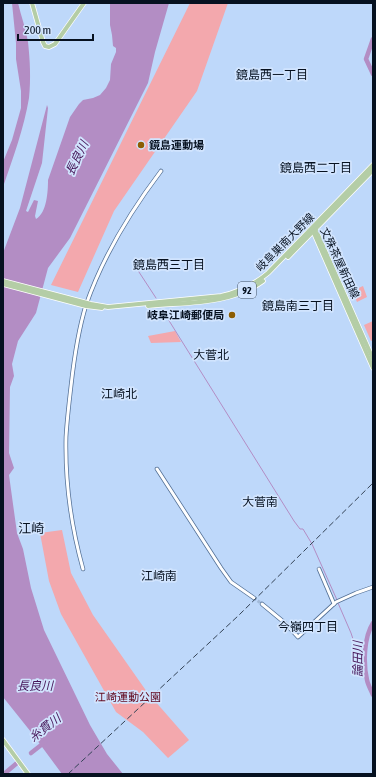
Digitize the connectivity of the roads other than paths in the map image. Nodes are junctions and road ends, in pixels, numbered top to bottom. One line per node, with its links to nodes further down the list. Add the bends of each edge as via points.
1 (32, 3): 2 (main road, via 43,42 49,47 55,44)
2 (84, 3)
3 (373, 165): 6 (main road, 岐阜巣南大野線 / 92)
4 (373, 170): 6 (main road, 岐阜巣南大野線 / 92)
5 (161, 171): 9 (street, via 125,222)
6 (314, 229): 9 (main road, 岐阜巣南大野線 / 92, via 264,280 245,292 222,299 112,309); 10 (main road, 文殊茶屋新田線); 11 (main road, 文殊茶屋新田線)
7 (3, 280): 9 (main road, 岐阜巣南大野線 / 92)
8 (3, 284): 9 (main road, 岐阜巣南大野線 / 92)
9 (85, 304): 13 (street, via 73,368 66,454 70,507)
10 (373, 359)
11 (373, 368)
12 (157, 469): 16 (street, via 220,568 231,582)
13 (83, 569)
14 (319, 569): 18 (street)
15 (373, 587): 18 (street)
16 (254, 598)
17 (262, 604): 18 (street, via 298,637)
18 (334, 604)
19 (3, 740): 20 (main road)
20 (28, 774)

